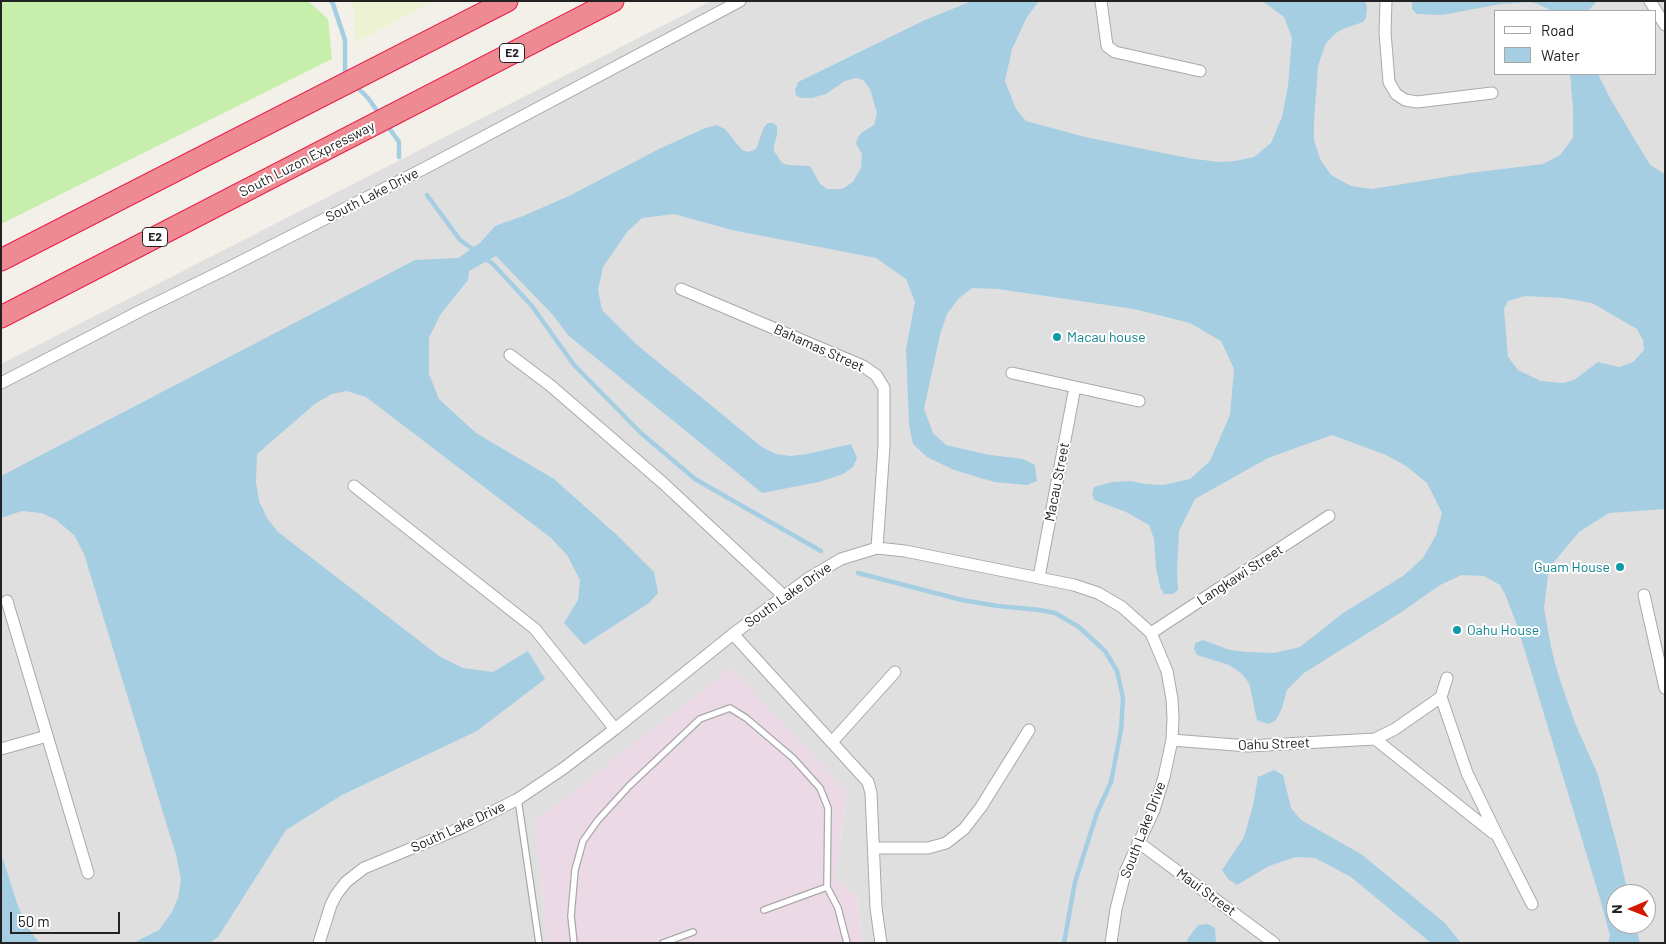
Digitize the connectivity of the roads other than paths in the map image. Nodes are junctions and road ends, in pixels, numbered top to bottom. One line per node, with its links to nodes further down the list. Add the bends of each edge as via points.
1 (507, 1): 10 (highway)
2 (613, 1): 12 (highway, South Luzon Expressway / E2)
3 (740, 1): 15 (street, South Lake Drive, via 425,168)
4 (1101, 1): 8 (street, via 1107,46 1115,52)
5 (1386, 1): 9 (street, via 1389,82 1396,94 1417,102)
6 (1656, 11): 7 (street)
7 (1665, 25)
8 (1200, 71)
9 (1492, 92)
10 (1, 260)
11 (681, 289): 20 (street, Bahamas Street, via 862,366 876,375 884,388 884,446)
12 (1, 317)
13 (510, 355): 23 (street, via 551,386 656,477)
14 (1012, 373): 16 (street)
15 (1, 383)
16 (1075, 387): 17 (street); 21 (street, Macau Street)
17 (1139, 401)
18 (354, 486): 31 (street, via 535,628)
19 (1329, 516): 25 (street, Langkawi Street)
20 (877, 548): 21 (street, South Lake Drive); 23 (street, South Lake Drive, via 841,559)
21 (1038, 577): 25 (street, South Lake Drive, via 1098,593 1122,607)
22 (1644, 595): 29 (street)
23 (784, 596): 26 (street, South Lake Drive)
24 (7, 601): 33 (street)
25 (1151, 633): 35 (street, South Lake Drive, via 1167,670 1172,699)
26 (732, 634): 31 (street, South Lake Drive); 36 (street)
27 (895, 672): 36 (street)
28 (1447, 678): 30 (street)
29 (1665, 688)
30 (1441, 697): 34 (street); 39 (street, via 1467,773)
31 (615, 729): 38 (street, South Lake Drive)
32 (1029, 730): 41 (street, via 981,807 964,829 946,843 928,848)
33 (47, 736): 37 (street); 42 (street)
34 (1375, 739): 35 (street, Oahu Street, via 1248,746); 39 (street)
35 (1172, 740): 40 (street, South Lake Drive, via 1154,810)
36 (832, 742): 41 (street, via 868,782)
37 (1, 749)
38 (518, 798): 47 (street, South Lake Drive, via 463,827 364,868 336,895); 48 (lane)
39 (1497, 835): 44 (street)
40 (1138, 842): 53 (street, South Lake Drive, via 1126,870); 54 (street, Maui Street)
41 (874, 848): 52 (street)
42 (88, 873)
43 (827, 887): 45 (lane); 49 (lane, via 828,808 820,788 793,758 730,708 700,719 629,786 583,841 575,870 571,916); 51 (lane, via 838,908)
44 (1532, 904)
45 (764, 910)
46 (693, 932): 50 (lane)
47 (319, 943)
48 (539, 943)
49 (574, 943)
50 (663, 943)
51 (847, 943)
52 (881, 943)
53 (1110, 943)
54 (1274, 943)

